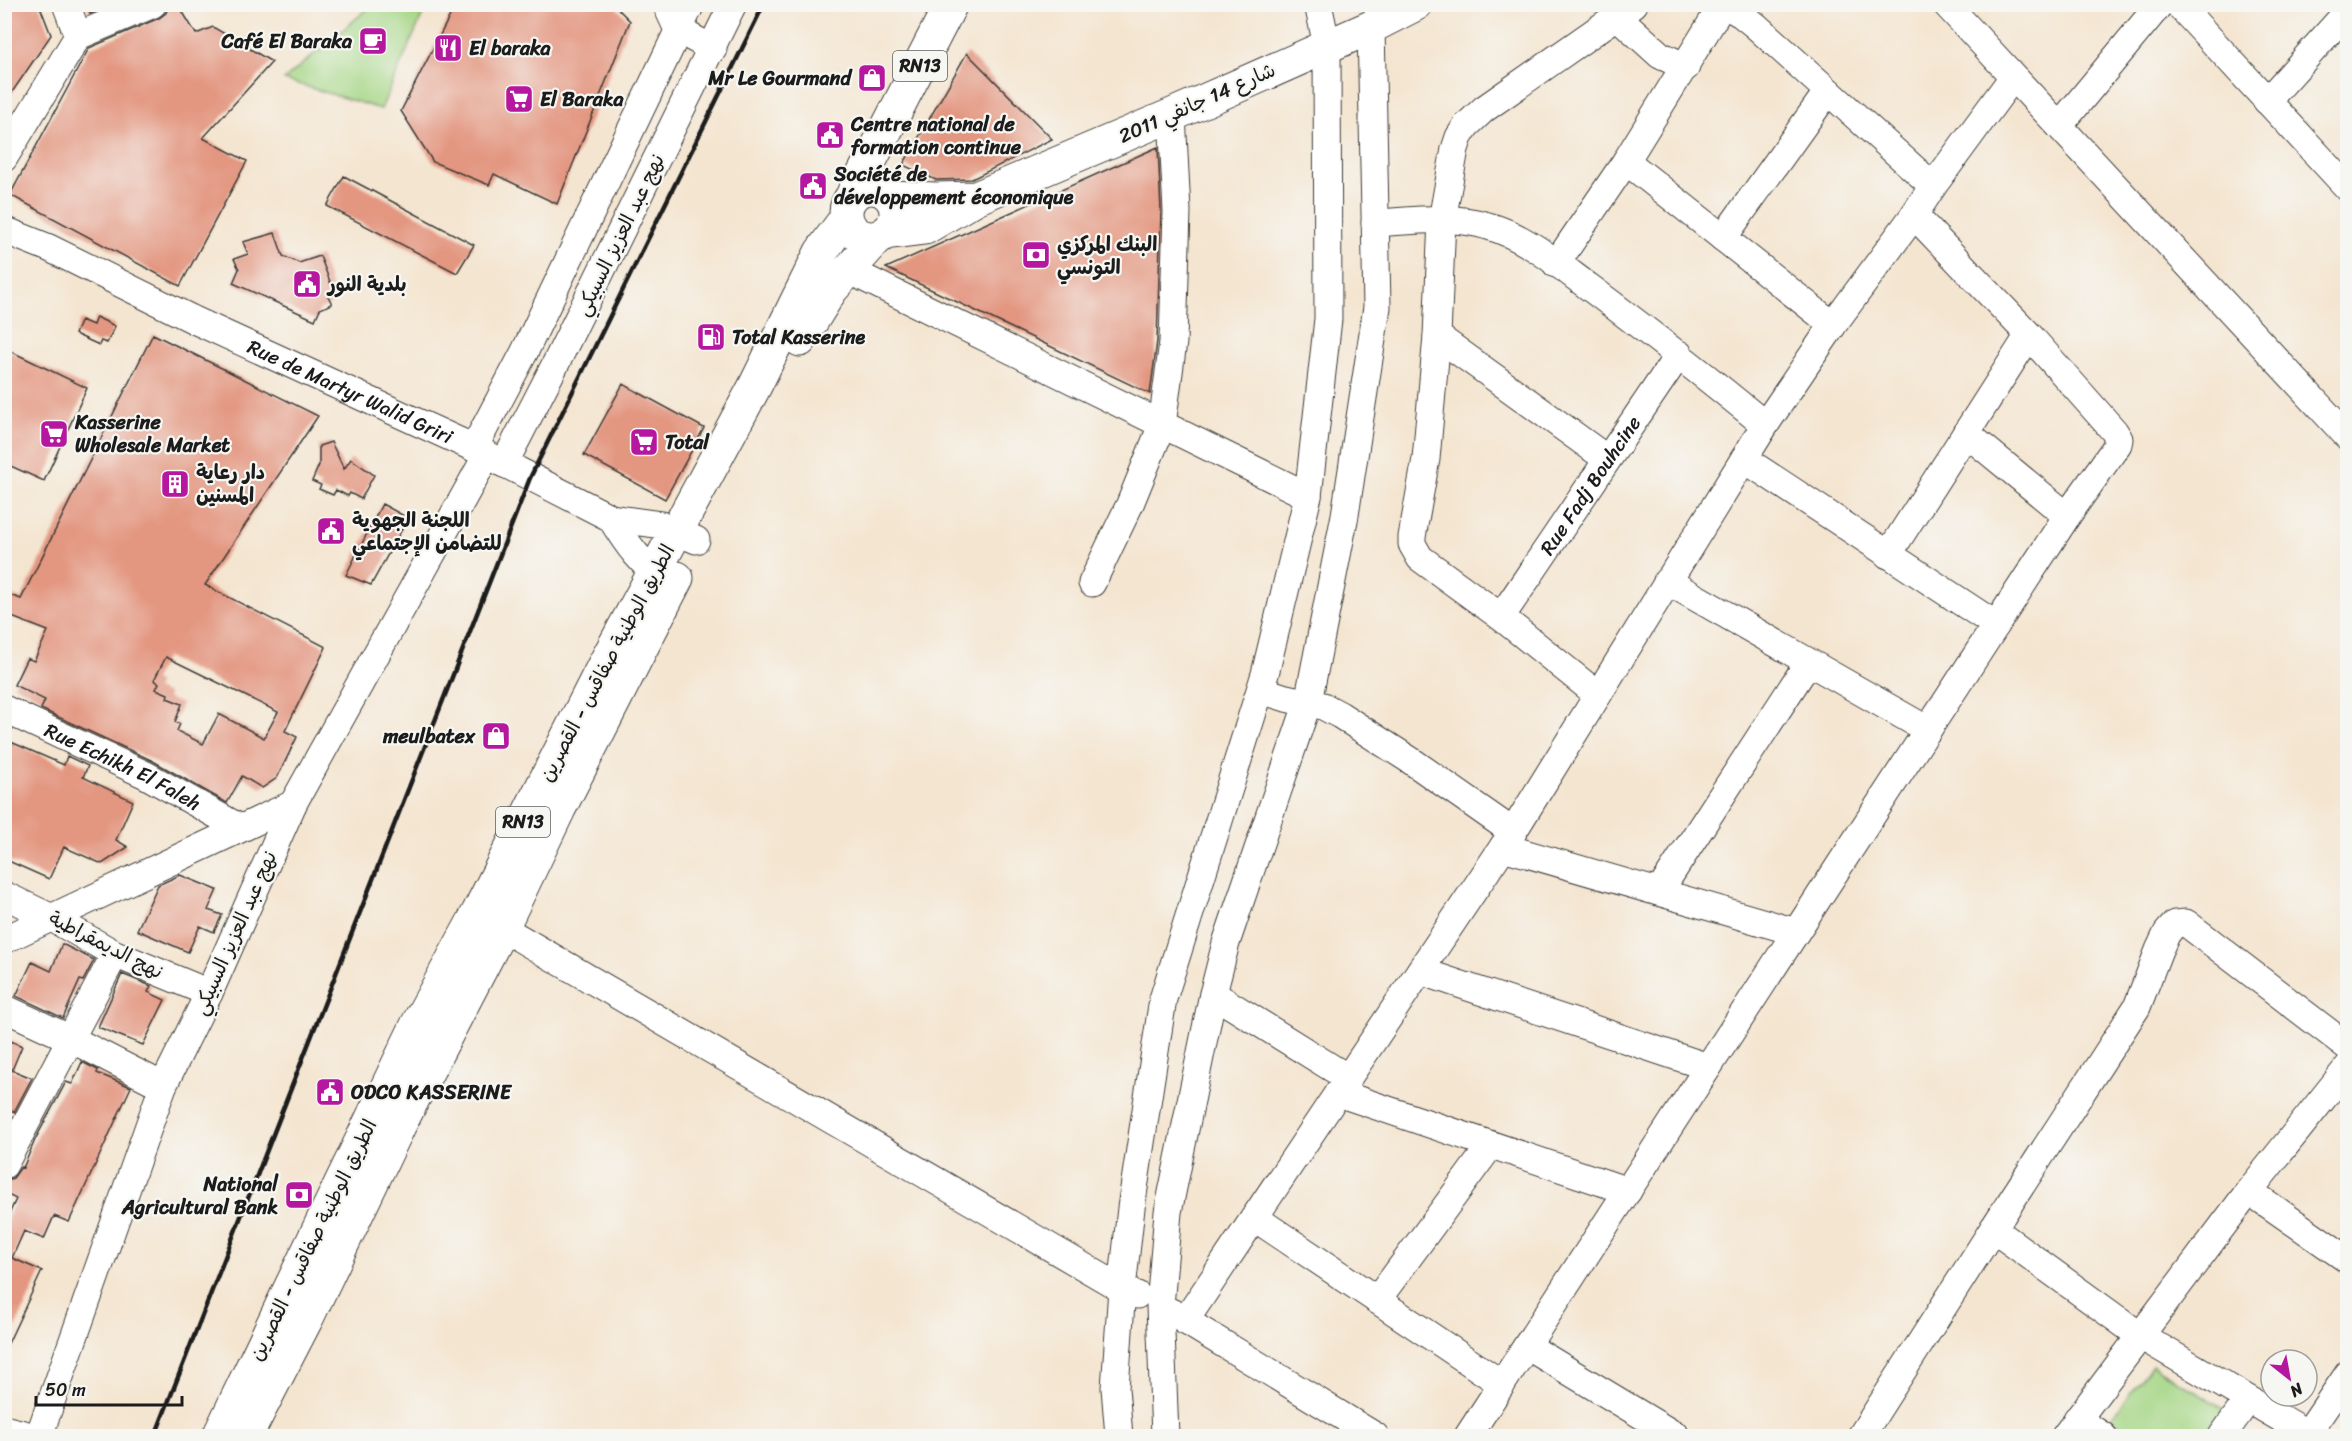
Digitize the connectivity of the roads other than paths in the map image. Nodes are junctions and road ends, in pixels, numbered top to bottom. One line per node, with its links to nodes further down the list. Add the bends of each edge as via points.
1 (66, 4): 17 (street)
2 (153, 4): 17 (street)
3 (666, 4): 16 (street)
4 (691, 4): 16 (street, نهج عبد العزيز السبيكي)
5 (733, 4): 19 (street, نهج عبد العزيز السبيكي)
6 (951, 4): 31 (main road, RN13, via 888,128 881,167)
7 (1318, 4): 18 (street)
8 (1416, 4): 15 (main road, شارع 14 جانفي 2011)
9 (1723, 4): 20 (street); 22 (street, via 1756,26)
10 (1946, 4): 21 (street)
11 (2160, 4): 25 (street)
12 (2178, 4): 23 (street)
13 (1625, 10): 20 (street, via 1660,56); 33 (street, via 1484,109 1466,126 1455,149)
14 (2348, 11): 23 (street)
15 (1371, 27): 18 (main road, شارع 14 جانفي 2011); 34 (street)
16 (678, 30): 19 (street); 48 (street, نهج عبد العزيز السبيكي, via 525,351)
17 (78, 36): 26 (street)
18 (1327, 46): 24 (main road, شارع 14 جانفي 2011); 51 (street, via 1328,319)
19 (713, 49): 48 (street, نهج عبد العزيز السبيكي, via 556,363)
20 (1686, 67): 27 (street)
21 (2013, 77): 25 (street); 28 (street)
22 (1828, 91): 28 (street); 37 (street)
23 (2267, 101): 29 (street)
24 (1172, 115): 30 (main road, شارع 14 جانفي 2011); 44 (street, via 1176,211 1173,342)
25 (2060, 125): 46 (street)
26 (4, 158)
27 (1626, 161): 37 (street); 38 (street)
28 (1933, 186): 32 (street)
29 (2348, 188)
30 (976, 198): 31 (main road, شارع 14 جانفي 2011); 36 (main road, شارع 14 جانفي 2011, via 925,228)
31 (868, 200): 36 (main road, RN13, via 896,212 895,220); 54 (main road, الطريق الوطنية صفاقس - القصرين / RN13, via 821,252)
32 (1914, 215): 40 (street); 41 (street)
33 (1442, 220): 34 (street); 38 (street, via 1489,226); 42 (street)
34 (1375, 223): 64 (street, via 1377,307 1345,515)
35 (4, 231): 48 (street, Rue de Martyr Walid Griri, via 49,248)
36 (881, 235): 39 (main road, الطريق الوطنية صفاقس - القصرين / RN13)
37 (1723, 238): 40 (street)
38 (1556, 264): 43 (street)
39 (848, 270): 44 (street); 54 (main road, الطريق الوطنية صفاقس - القصرين / RN13, via 821,304)
40 (1833, 325): 45 (street)
41 (2029, 335): 47 (street); 52 (street, via 2119,439)
42 (1437, 336): 49 (street); 59 (street, via 1426,459 1412,544 1420,558)
43 (1679, 354): 45 (street); 49 (street, Rue Fadj Bouhcine)
44 (1162, 425): 51 (street); 58 (street)
45 (1765, 425): 50 (street)
46 (2345, 426)
47 (1966, 433): 52 (street); 55 (street)
48 (488, 456): 53 (street, Rue de Martyr Walid Griri); 67 (street, نهج عبد العزيز السبيكي)
49 (1608, 459): 59 (street, Rue Fadj Bouhcine)
50 (1744, 459): 55 (street); 57 (street)
51 (1308, 496): 62 (street)
52 (2067, 516): 60 (street)
53 (610, 518): 54 (street, via 642,520); 56 (street, Rue de Martyr Walid Griri)
54 (687, 535): 56 (main road, الطريق الوطنية صفاقس - القصرين / RN13)
55 (1888, 555): 60 (street)
56 (664, 580): 73 (main road, الطريق الوطنية صفاقس - القصرين / RN13, via 560,809)
57 (1667, 581): 61 (street); 63 (street)
58 (1092, 583)
59 (1501, 617): 63 (street)
60 (1996, 625): 66 (street)
61 (1808, 663): 66 (street); 70 (street)
62 (1260, 690): 64 (street); 95 (street, via 1163,999)
63 (1598, 695): 69 (street)
64 (1308, 702): 69 (street, via 1340,715 1413,762); 79 (street, via 1226,943)
65 (4, 709): 68 (street, Rue Echikh El Faleh, via 146,775)
66 (1928, 730): 74 (street)
67 (293, 804): 68 (street); 78 (street, نهج عبد العزيز السبيكي)
68 (240, 828): 72 (street)
69 (1508, 839): 70 (street); 77 (street)
70 (1659, 892): 74 (street)
71 (4, 895): 72 (street, نهج الديمقراطية)
72 (52, 918): 75 (street); 76 (street, نهج الديمقراطية)
73 (490, 921): 95 (street); 104 (main road, الطريق الوطنية صفاقس - القصرين / RN13, via 449,1028 360,1175)
74 (1797, 932): 83 (street)
75 (4, 940)
76 (115, 954): 78 (street, نهج الديمقراطية); 81 (street)
77 (1420, 971): 83 (street); 85 (street)
78 (209, 993): 86 (street, نهج عبد العزيز السبيكي)
79 (1213, 994): 85 (street); 97 (street, via 1168,1212)
80 (4, 1008): 81 (street)
81 (71, 1039): 86 (street); 87 (street)
82 (2348, 1047): 93 (street, via 2186,923 2175,924 2159,950 2137,1007)
83 (1708, 1067): 90 (street)
84 (2348, 1067): 91 (street)
85 (1343, 1085): 88 (street); 92 (street)
86 (163, 1086): 109 (street, نهج عبد العزيز السبيكي)
87 (14, 1122): 89 (street)
88 (1491, 1145): 90 (street); 96 (street)
89 (4, 1165)
90 (1628, 1191): 100 (street)
91 (2249, 1191): 94 (street); 99 (street)
92 (1255, 1218): 96 (street); 98 (street)
93 (1993, 1229): 99 (street); 115 (street)
94 (2348, 1260)
95 (1122, 1289): 97 (street); 110 (street, via 1115,1388)
96 (1377, 1300): 102 (street)
97 (1160, 1306): 98 (street); 111 (street)
98 (1185, 1321): 112 (street)
99 (2139, 1335): 103 (street); 105 (street)
100 (1527, 1346): 102 (street); 114 (street)
101 (2348, 1374): 107 (street)
102 (1502, 1384): 113 (street)
103 (2248, 1400): 107 (street); 117 (street)
104 (237, 1427)
105 (2071, 1428): 116 (street)
106 (4, 1429): 108 (street)
107 (2309, 1436)
108 (32, 1437)
109 (39, 1437)
110 (1119, 1437)
111 (1165, 1437)
112 (1375, 1437)
113 (1468, 1437)
114 (1676, 1437)
115 (1860, 1437)
116 (2103, 1437)
117 (2222, 1437)

